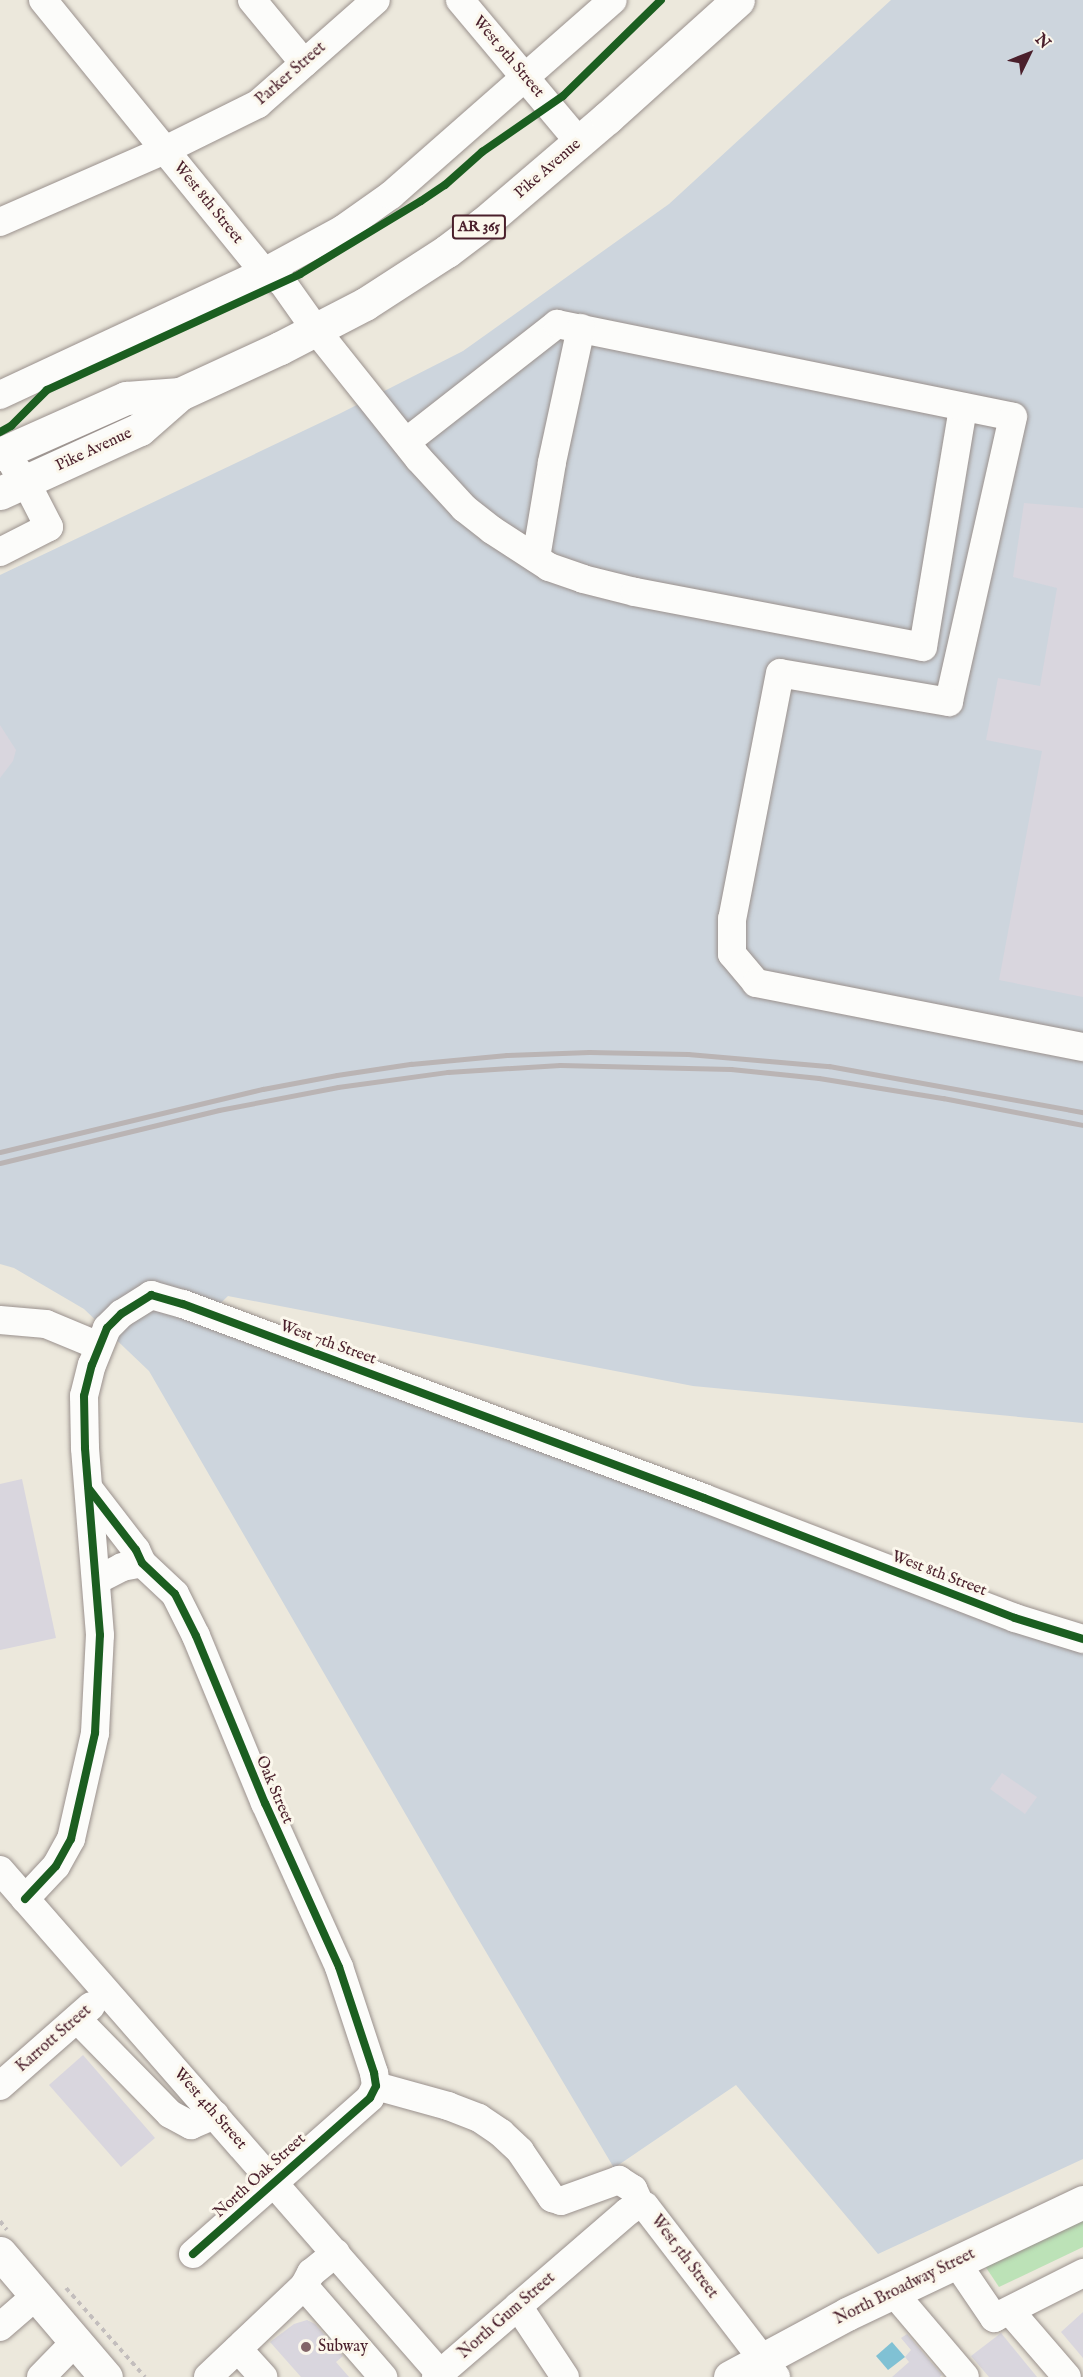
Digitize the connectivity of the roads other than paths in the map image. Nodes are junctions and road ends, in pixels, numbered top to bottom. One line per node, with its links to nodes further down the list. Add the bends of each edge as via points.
1 (43, 0): 10 (street, West 8th Street)
2 (252, 0): 7 (street)
3 (376, 0): 7 (street, Parker Street)
4 (460, 0): 8 (street, West 9th Street)
5 (612, 0): 8 (street)
6 (738, 0): 9 (main road, Pike Avenue / AR 365)
7 (304, 63): 10 (street, Parker Street, via 258,104)
8 (525, 80): 9 (street, West 9th Street); 12 (street, via 366,214)
9 (579, 142): 14 (main road, Pike Avenue / AR 365, via 447,250 365,304)
10 (165, 150): 11 (street, Parker Street); 12 (street, West 8th Street)
11 (4, 214)
12 (264, 272): 14 (street, West 8th Street, via 282,282); 16 (street)
13 (581, 328): 17 (street); 18 (street, via 557,324); 22 (street)
14 (316, 330): 15 (main road, Pike Avenue / AR 365); 18 (street, West 8th Street)
15 (180, 394): 19 (main road, Pike Avenue / AR 365, via 126,398); 20 (main road, Pike Avenue / AR 365, via 140,429)
16 (0, 395)
17 (963, 407): 22 (street, West 8th Street, via 923,647 634,592 583,579); 23 (street, via 1013,417 949,702 780,673 732,919 732,954 756,983)
18 (406, 441): 22 (street, West 8th Street, via 464,508)
19 (1, 452): 20 (street)
20 (13, 488): 21 (street, via 49,527)
21 (0, 552)
22 (536, 558)
23 (1083, 1047)
24 (0, 1320): 25 (street, via 46,1324)
25 (99, 1346): 26 (street, West 7th Street, via 84,1396); 27 (street, West 7th Street, via 112,1321 151,1295)
26 (89, 1489): 28 (street, Oak Street); 29 (street, West 7th Street)
27 (787, 1530): 30 (street, West 8th Street, via 1015,1618)
28 (142, 1563): 29 (street, via 122,1567); 36 (street, Oak Street, via 176,1594 196,1636 339,1967)
29 (97, 1580): 32 (street, via 99,1684 89,1768 64,1853)
30 (1083, 1639)
31 (0, 1870): 32 (street, West 4th Street)
32 (25, 1899): 33 (street, West 4th Street)
33 (107, 1992): 34 (street, Karrott Street); 37 (street, West 4th Street)
34 (77, 2019): 35 (street, Karrott Street); 37 (street, via 170,2114 191,2125)
35 (0, 2086)
36 (376, 2086): 38 (street, North Oak Street, via 370,2098); 40 (street, via 479,2118 520,2151 552,2198 561,2201 619,2180 633,2189)
37 (215, 2115): 38 (street, West 4th Street)
38 (274, 2183): 42 (street, North Oak Street); 44 (street, West 4th Street)
39 (1083, 2202): 45 (main road, North Broadway Street)
40 (640, 2204): 43 (street, West 5th Street); 55 (street, West 5th Street)
41 (0, 2253): 49 (main road)
42 (193, 2254)
43 (577, 2255): 50 (street, North Gum Street)
44 (344, 2262): 47 (street, via 327,2289); 56 (street, West 4th Street)
45 (956, 2262): 48 (main road, North Broadway Street); 51 (street, via 994,2318)
46 (1083, 2273): 51 (street)
47 (304, 2286): 54 (street); 61 (street)
48 (893, 2292): 55 (main road, North Broadway Street); 64 (street)
49 (37, 2295): 52 (street); 53 (main road)
50 (518, 2306): 56 (street, North Gum Street); 62 (street)
51 (1010, 2311): 65 (street)
52 (0, 2327)
53 (76, 2341): 57 (street); 58 (main road)
54 (238, 2349): 59 (street); 60 (street)
55 (769, 2368): 63 (main road, North Broadway Street)
56 (440, 2376)
57 (41, 2377)
58 (106, 2377)
59 (208, 2377)
60 (263, 2377)
61 (383, 2377)
62 (565, 2377)
63 (730, 2377)
64 (965, 2377)
65 (1067, 2377)

